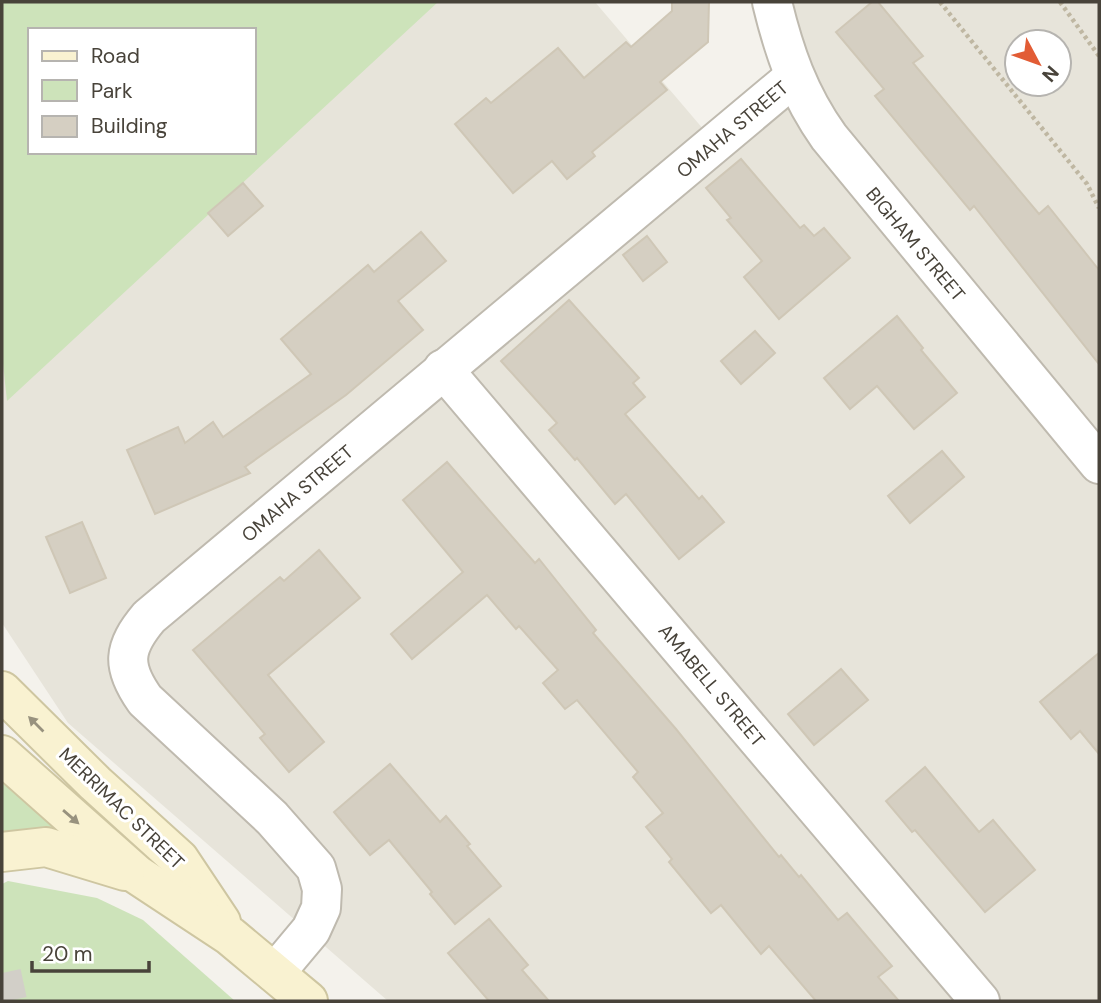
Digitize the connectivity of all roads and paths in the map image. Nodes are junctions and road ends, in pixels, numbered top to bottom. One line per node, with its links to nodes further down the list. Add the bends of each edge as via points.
1 (772, 2): 5 (street, BIGHAM STREET)
2 (940, 2): 6 (path, via 1087,184)
3 (1060, 2): 4 (path)
4 (1099, 55)
5 (794, 77): 7 (street, OMAHA STREET); 8 (street, BIGHAM STREET, via 829,137)
6 (1099, 208)
7 (443, 369): 14 (street, OMAHA STREET, via 149,617 134,635 128,652 128,670 145,700 272,818 316,868 321,908 311,930); 16 (street, AMABELL STREET)
8 (1099, 464)
9 (2, 691): 13 (street, MERRIMAC STREET, one-way to 9, via 179,859)
10 (2, 755): 12 (street, MERRIMAC STREET, one-way to 12)
11 (2, 852): 12 (street, via 46,847)
12 (136, 874): 13 (street, MERRIMAC STREET)
13 (230, 936): 14 (street, MERRIMAC STREET)
14 (275, 973): 15 (street, MERRIMAC STREET)
15 (308, 1001)
16 (980, 1001)

